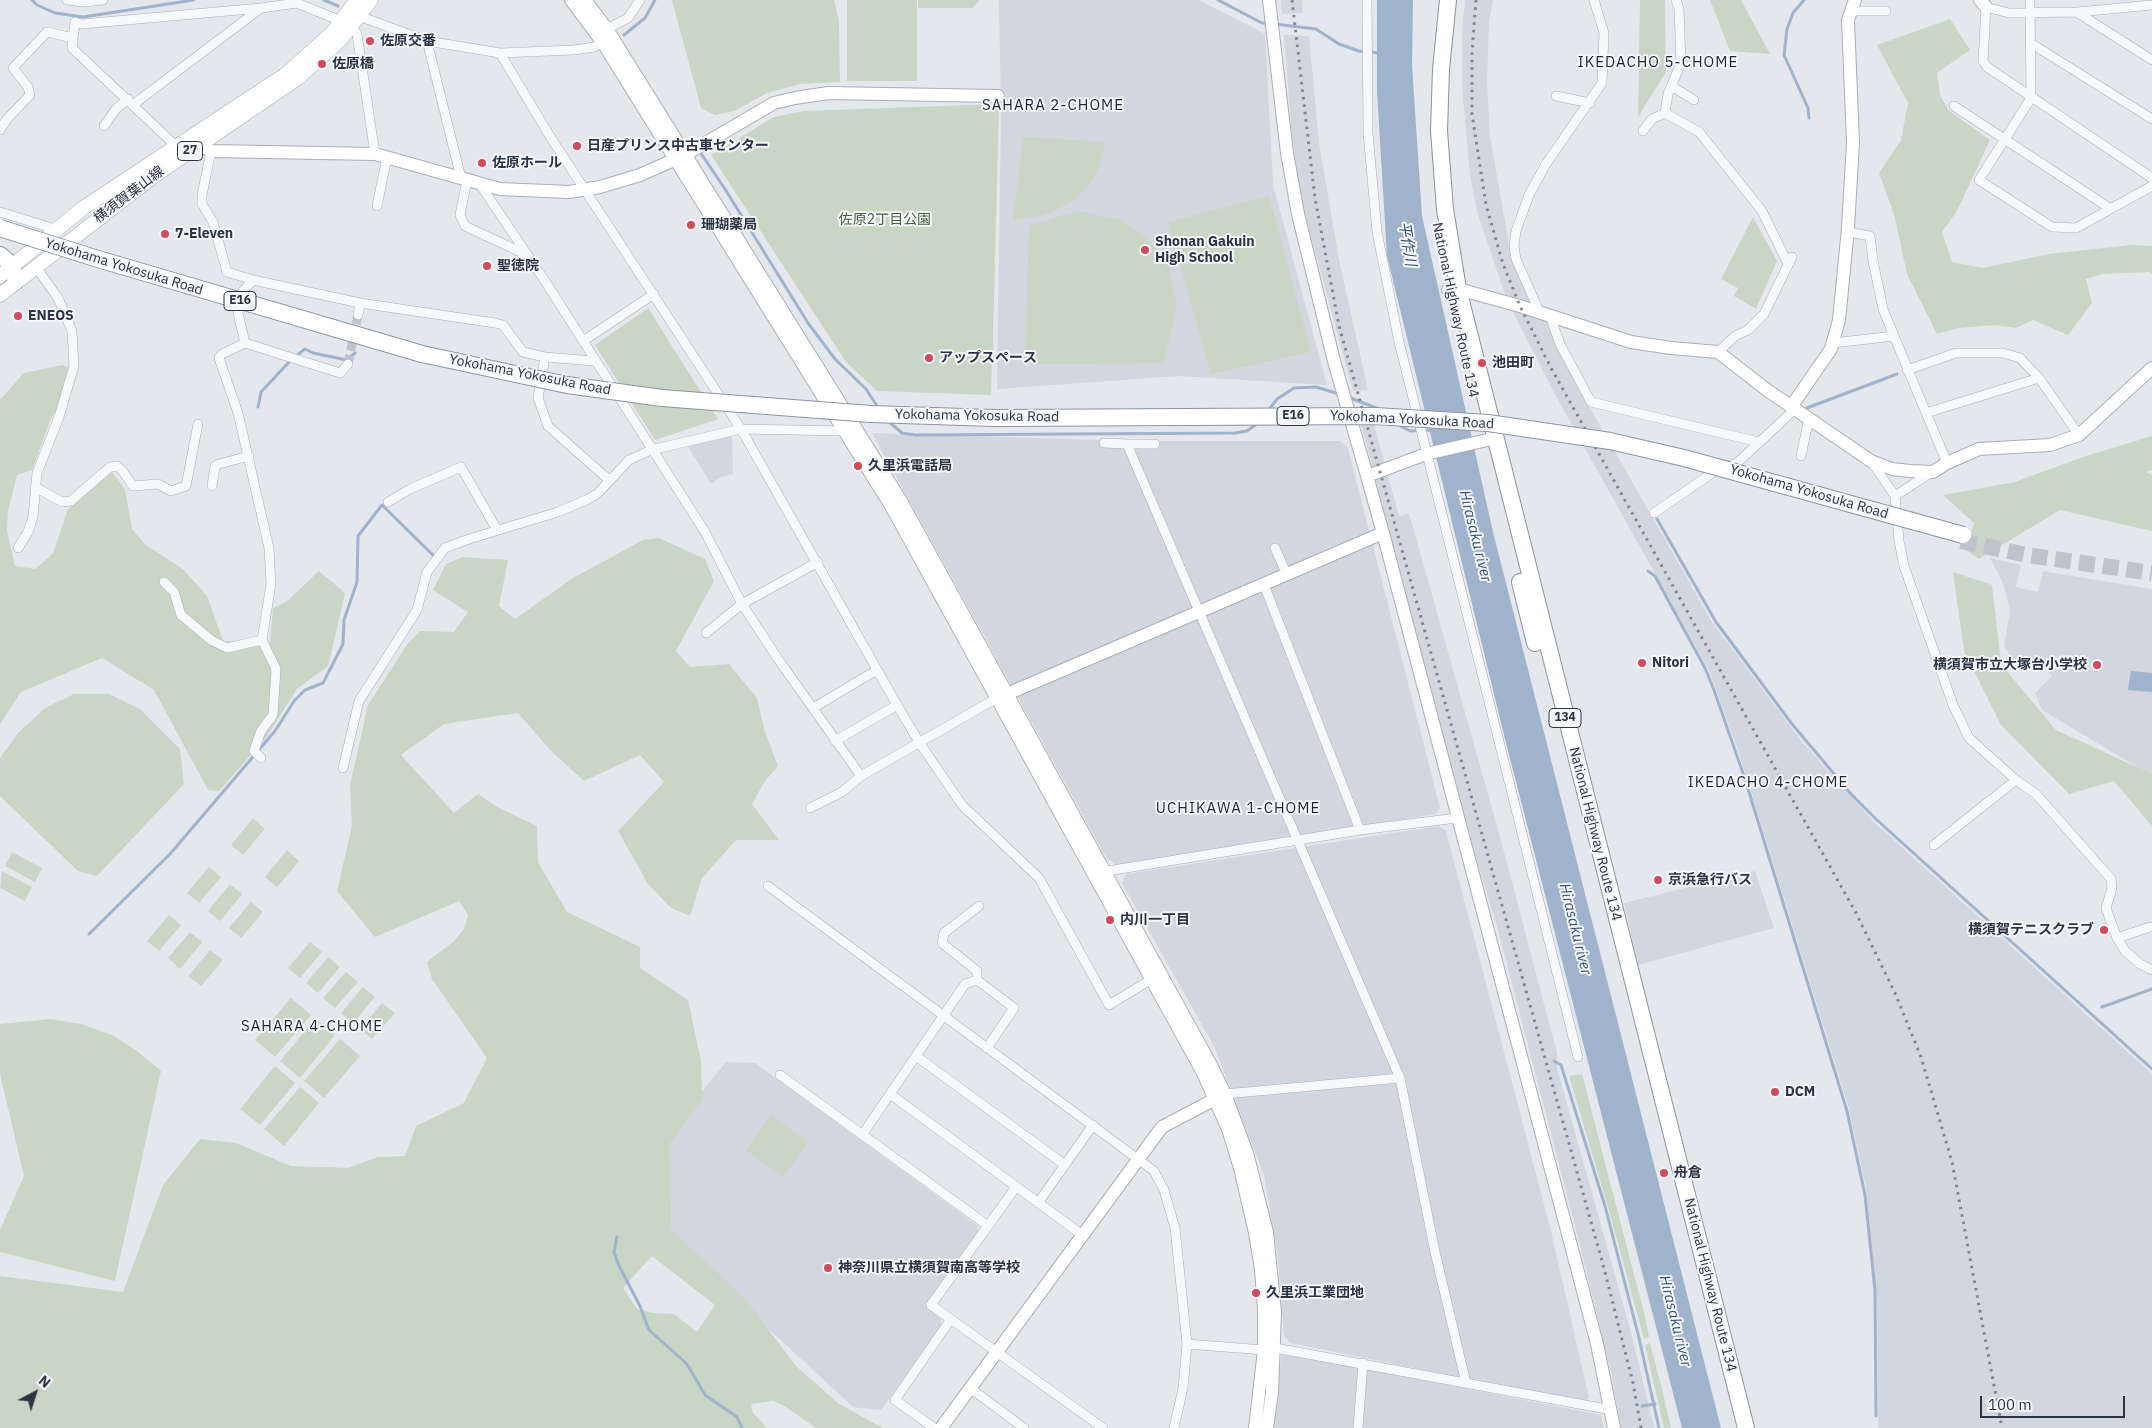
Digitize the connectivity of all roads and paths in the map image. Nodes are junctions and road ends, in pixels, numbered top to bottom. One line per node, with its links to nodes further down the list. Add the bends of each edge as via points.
1 (67, 0): 2 (street)
2 (103, 0)
3 (371, 0): 18 (main road, 横須賀葉山線 / 27)
4 (571, 0): 22 (street)
5 (585, 0): 22 (street)
6 (640, 0): 22 (street, via 628,18)
7 (1269, 0): 98 (street, via 1291,182 1334,360)
8 (1367, 0): 92 (street, via 1368,133 1377,232 1420,433)
9 (1437, 0): 62 (highway, National Highway Route 134 / 134, via 1428,130 1434,210)
10 (1448, 0): 62 (highway, National Highway Route 134 / 134, via 1439,131)
11 (1594, 0): 34 (street, via 1604,33 1604,64 1602,83)
12 (1676, 0): 28 (street, via 1681,63)
13 (2030, 0): 20 (street)
14 (1983, 3): 20 (street, via 2009,13); 31 (street, via 1983,61 1987,68)
15 (2152, 5): 21 (street)
16 (1853, 6): 19 (street); 55 (street, via 1848,20 1853,143)
17 (261, 8): 18 (street, via 297,3); 23 (street, via 82,24 74,22); 33 (street)
18 (352, 11): 24 (street); 42 (main road, 横須賀葉山線 / 27, via 313,52 286,74); 43 (main road, 横須賀葉山線 / 27, via 325,55); 44 (street)
19 (1886, 11)
20 (2030, 12): 21 (street); 25 (street)
21 (2078, 12): 27 (street)
22 (608, 36): 26 (street, via 594,47 548,53); 45 (street)
23 (73, 38): 33 (street, via 72,48); 39 (street, via 47,32 14,68 30,95 6,119)
24 (427, 41): 26 (street); 47 (street)
25 (2032, 44): 31 (street); 37 (street)
26 (500, 53): 49 (street)
27 (2150, 57)
28 (1673, 87): 32 (street); 36 (street, via 1668,94)
29 (998, 96): 45 (street, via 828,93 795,98 774,103)
30 (1556, 96): 34 (street)
31 (2031, 98): 41 (street); 46 (street)
32 (1694, 100)
33 (131, 101): 38 (street, via 116,109); 42 (street)
34 (1590, 103): 66 (street, via 1546,164 1529,195 1516,231 1516,259)
35 (1954, 106): 41 (street)
36 (1665, 113): 40 (street, via 1652,119); 72 (street, via 1699,132 1762,211 1790,260 1764,314)
37 (2152, 119)
38 (104, 126)
39 (0, 130)
40 (1642, 131)
41 (2005, 139): 51 (street); 51 (street, via 1979,180 2052,227 2076,228)
42 (177, 147): 54 (main road, 横須賀葉山線 / 27)
43 (205, 148): 44 (street); 58 (main road, 横須賀葉山線 / 27, via 126,196); 60 (street, via 202,204 213,222 227,272)
44 (381, 156): 47 (street); 50 (street)
45 (680, 157): 49 (street, via 640,175); 83 (street)
46 (2152, 178)
47 (469, 180): 49 (street, via 500,189); 57 (street); 57 (street, via 460,216 464,226)
48 (2152, 186): 51 (street)
49 (587, 190): 63 (street)
50 (377, 206)
51 (2111, 209)
52 (0, 212): 54 (street)
53 (0, 228): 56 (highway, Yokohama Yokosuka Road / E16, bridge, via 384,343 567,385 662,398 913,416 1368,416 1488,423 1660,452 1962,538 1657,458 1520,434 1379,424 914,423 739,412 581,394 373,347)
54 (55, 229): 59 (main road, 横須賀葉山線 / 27)
55 (1848, 232): 68 (street, via 1870,236 1883,309); 70 (street, via 1839,320)
56 (0, 234)
57 (528, 255): 69 (street)
58 (36, 267): 61 (main road, 横須賀葉山線 / 27); 101 (street, via 58,298 74,342 74,366)
59 (2, 269): 61 (highway)
60 (253, 280): 65 (street); 71 (street, via 242,292 238,313)
61 (16, 281): 64 (main road, 横須賀葉山線 / 27)
62 (1453, 290): 66 (street); 86 (highway, National Highway Route 134 / 134)
63 (654, 294): 69 (street); 84 (street)
64 (0, 295)
65 (360, 303): 67 (street); 73 (street, via 503,325 523,352)
66 (1545, 314): 72 (street, via 1631,342); 87 (street, via 1591,402)
67 (358, 315)
68 (1894, 336): 70 (street); 77 (street)
69 (582, 341): 74 (street)
70 (1833, 342): 79 (street)
71 (245, 343): 75 (street, via 340,373); 93 (street, via 220,358)
72 (1718, 352): 79 (street)
73 (545, 357): 74 (street); 99 (street, via 538,398 548,426)
74 (594, 361): 91 (street)
75 (348, 364)
76 (2152, 368): 85 (street)
77 (1908, 370): 78 (street, via 1956,353 2003,353 2020,358); 80 (street)
78 (2039, 378): 80 (street); 85 (street)
79 (1793, 408): 81 (street); 87 (street)
80 (1926, 413): 96 (street)
81 (1809, 418): 94 (street); 95 (street)
82 (198, 424): 101 (street, via 186,486 171,492 158,484 132,486 117,466 110,467 71,501 62,502)
83 (850, 428): 84 (street); 118 (street, via 948,583)
84 (741, 429): 91 (street); 109 (street)
85 (2080, 434): 96 (street, via 2050,445 1980,450)
86 (1486, 441): 92 (street); 173 (highway, National Highway Route 134 / 134); 174 (highway, National Highway Route 134 / 134)
87 (1759, 442): 104 (street, via 1736,464 1720,467)
88 (1104, 443): 89 (street)
89 (1127, 444): 90 (street); 114 (street)
90 (1155, 444)
91 (651, 450): 99 (street, via 629,460); 113 (street, via 705,532)
92 (1429, 454): 98 (street); 143 (street)
93 (249, 456): 100 (street, via 215,466); 116 (street, via 269,548 271,584)
94 (1800, 456)
95 (1871, 461): 97 (street, via 1892,468); 102 (street)
96 (1947, 463): 97 (street)
97 (1933, 472): 102 (street)
98 (1367, 476): 106 (street)
99 (609, 480): 105 (street, via 597,494 558,512)
100 (212, 486)
101 (35, 487): 107 (street, via 33,517)
102 (1895, 496): 126 (street, via 1904,566 1953,705 1969,738)
103 (388, 502): 105 (street, via 461,467)
104 (1654, 513)
105 (497, 530): 124 (street, via 445,548 427,572 417,610 359,701)
106 (1383, 533): 110 (street); 128 (street)
107 (18, 548)
108 (1275, 548): 110 (street)
109 (818, 562): 113 (street); 117 (street)
110 (1287, 575): 112 (street)
111 (164, 582): 116 (street, via 174,592 181,615 211,640 227,648)
112 (1264, 585): 114 (street); 129 (street)
113 (742, 604): 115 (street); 120 (street)
114 (1199, 613): 118 (street); 130 (street)
115 (706, 633)
116 (262, 640): 123 (street, via 276,670 273,715 254,752)
117 (877, 670): 119 (street); 120 (street)
118 (1003, 697): 122 (street); 132 (street)
119 (897, 705): 121 (street); 122 (street)
120 (813, 708): 121 (street)
121 (835, 741): 125 (street)
122 (919, 742): 125 (street); 138 (street, via 962,806 1039,878 1109,1005)
123 (261, 758)
124 (343, 768)
125 (861, 776): 127 (street, via 842,792)
126 (2016, 780): 131 (street); 136 (street, via 2036,794 2111,879 2112,888 2106,908)
127 (810, 808)
128 (1456, 818): 129 (street); 163 (street)
129 (1360, 830): 130 (street)
130 (1298, 842): 132 (street); 145 (street)
131 (1934, 846)
132 (1100, 872): 138 (street)
133 (768, 886): 140 (street)
134 (979, 906): 139 (street, via 944,933 942,943 977,971)
135 (2150, 927): 136 (street)
136 (2117, 938): 137 (street, via 2125,951)
137 (2152, 970)
138 (1157, 976): 147 (street)
139 (977, 980): 140 (street, via 965,984); 141 (street, via 1014,1008)
140 (944, 1016): 141 (street); 142 (street)
141 (987, 1048): 148 (street)
142 (916, 1056): 146 (street); 151 (street)
143 (1578, 1057)
144 (780, 1075): 149 (street)
145 (1400, 1078): 147 (street); 161 (street, via 1435,1252)
146 (890, 1094): 149 (street); 152 (street)
147 (1220, 1096): 150 (street, via 1162,1127); 158 (street, via 1247,1153 1263,1210 1274,1286)
148 (1093, 1125): 150 (street); 151 (street)
149 (862, 1135): 154 (street)
150 (1138, 1158): 155 (street); 157 (street, via 1154,1171 1164,1190 1175,1228)
151 (1065, 1165): 153 (street)
152 (1016, 1187): 153 (street); 154 (street)
153 (1038, 1202): 155 (street)
154 (987, 1225): 156 (street, via 931,1305)
155 (1081, 1234): 159 (street)
156 (951, 1319): 159 (street); 164 (street, via 895,1400)
157 (1187, 1344): 158 (street); 168 (street, via 1183,1388)
158 (1269, 1349): 160 (street); 169 (street); 170 (street, via 1272,1392)
159 (996, 1352): 162 (street); 167 (street)
160 (1363, 1363): 161 (street); 171 (street)
161 (1466, 1383): 163 (street)
162 (970, 1388): 165 (street); 166 (street)
163 (1612, 1410): 172 (street)
164 (934, 1428)
165 (941, 1428)
166 (1024, 1428)
167 (1103, 1428)
168 (1174, 1428)
169 (1256, 1428)
170 (1266, 1428)
171 (1358, 1428)
172 (1614, 1428)
173 (1735, 1428)
174 (1746, 1428)

